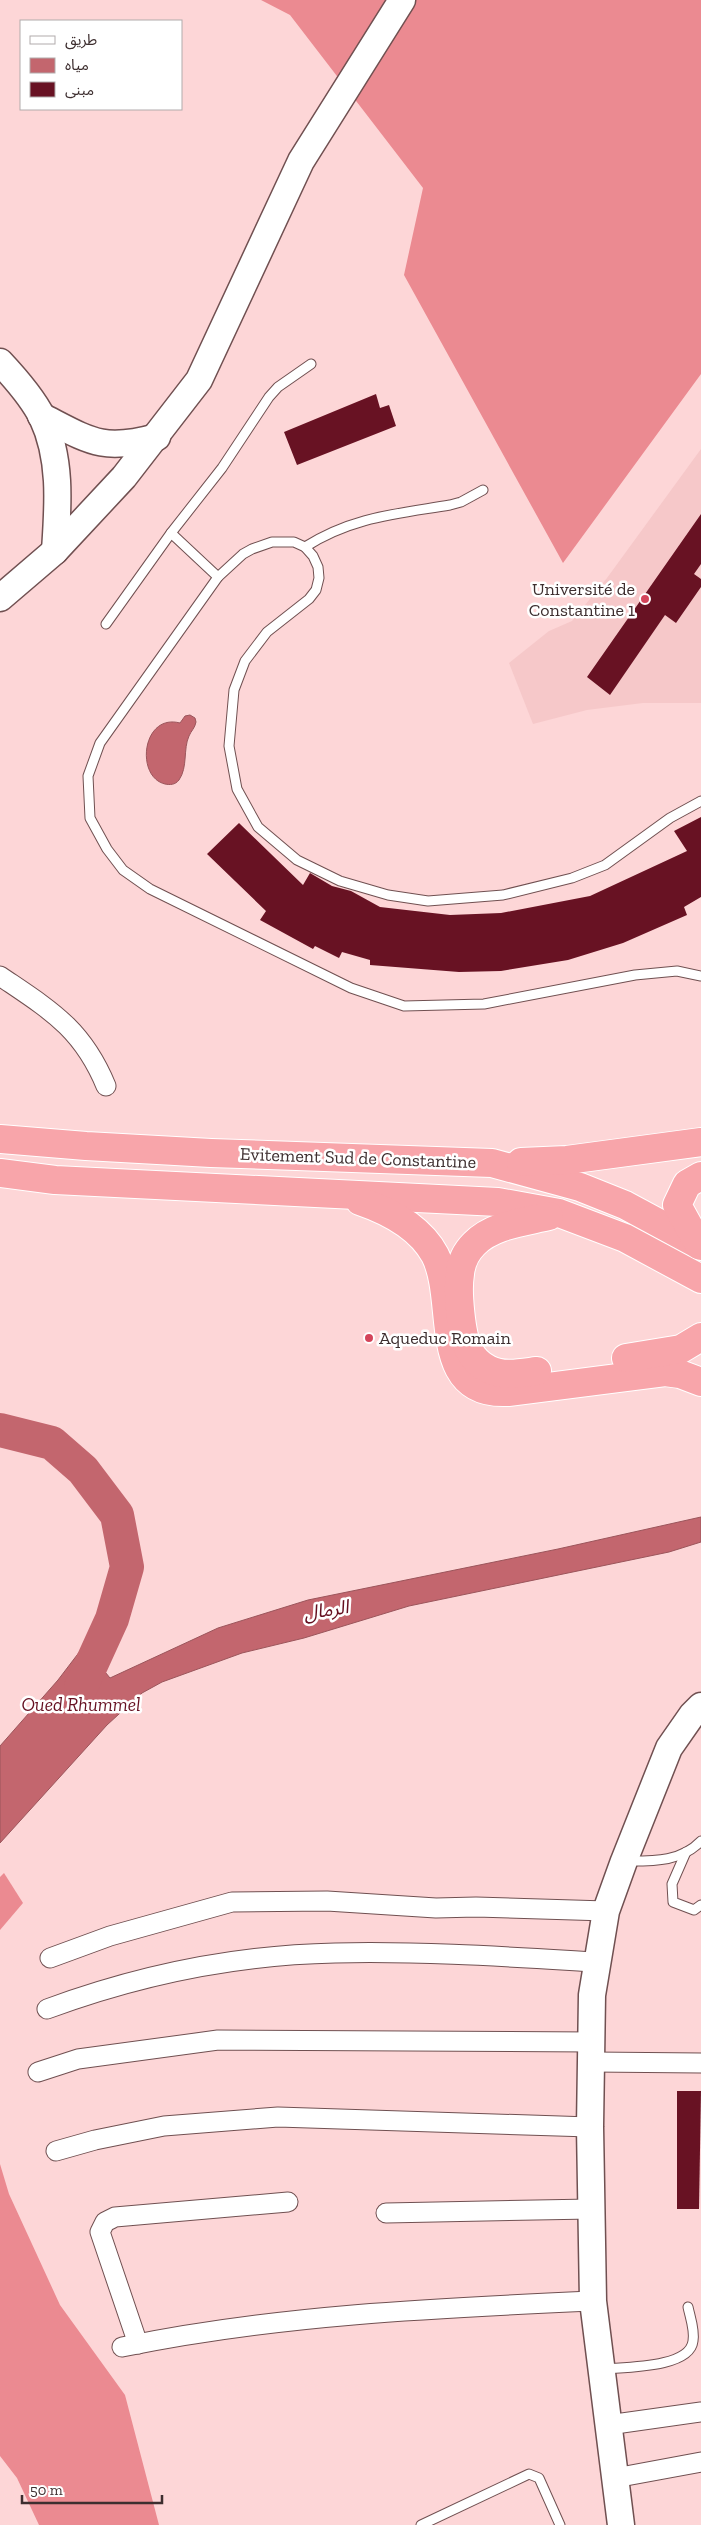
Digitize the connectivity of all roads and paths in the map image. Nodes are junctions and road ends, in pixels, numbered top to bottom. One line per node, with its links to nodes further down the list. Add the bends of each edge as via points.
1 (402, 0): 5 (street, via 301,161 199,380)
2 (0, 362): 4 (street)
3 (311, 364): 7 (lane, via 269,397 222,468)
4 (41, 416): 5 (street, via 89,441 111,445 130,444); 9 (street, via 53,452 59,491)
5 (157, 436): 9 (street)
6 (483, 490): 8 (lane, via 450,505 358,521)
7 (171, 533): 10 (lane); 12 (lane)
8 (305, 547): 10 (lane, via 283,540 262,544 243,554); 13 (lane, via 318,567 316,590 310,599 267,632 245,661 234,690 228,746 236,789 258,827 297,860 340,881 428,901 503,895 572,878 605,865 670,818)
9 (56, 550): 11 (street)
10 (218, 577): 15 (lane, via 100,743 88,776 90,818 123,870 150,889 334,979 404,1006 484,1004 643,974 677,971)
11 (0, 598)
12 (106, 624)
13 (701, 801)
14 (0, 976): 16 (street, via 69,1026 93,1057)
15 (701, 976)
16 (106, 1086)
17 (0, 1138): 19 (highway, Evitement Sud de Constantine, via 211,1153)
18 (701, 1142): 19 (highway, via 567,1160)
19 (492, 1163): 24 (highway, Evitement Sud de Constantine, via 580,1187 625,1205)
20 (0, 1173): 22 (highway, Evitement Sud de Constantine, via 55,1180)
21 (701, 1176): 24 (highway, via 687,1184 677,1205)
22 (340, 1194): 23 (highway, Evitement Sud de Constantine, via 498,1202); 27 (highway, via 388,1212 405,1222 428,1244 443,1277 453,1356 467,1381 479,1389 493,1393 508,1392 665,1372)
23 (559, 1213): 25 (highway, Evitement Sud de Constantine, via 625,1238); 26 (highway, via 493,1230 473,1244 466,1254 459,1276 460,1298 464,1336 476,1361 501,1374 515,1374 658,1354 681,1348)
24 (700, 1246)
25 (690, 1273)
26 (701, 1337)
27 (701, 1382)
28 (701, 1706): 31 (street, via 669,1748)
29 (701, 1840): 30 (lane)
30 (686, 1852): 31 (lane, via 656,1861); 32 (lane, via 672,1884 672,1902 694,1910)
31 (624, 1861): 33 (street)
32 (701, 1905)
33 (606, 1910): 34 (street, via 436,1908 327,1901 232,1902 93,1941); 35 (street)
34 (50, 1958)
35 (596, 1962): 36 (street, via 335,1953 249,1960 114,1986); 37 (street, via 592,1995)
36 (47, 2009)
37 (592, 2052): 38 (street); 39 (street, via 218,2040 78,2059); 40 (street)
38 (701, 2063)
39 (38, 2072)
40 (590, 2127): 41 (street, via 278,2117 164,2126); 43 (street)
41 (56, 2151)
42 (288, 2202): 45 (street, via 115,2217 105,2222 100,2232 130,2345 193,2333 351,2314)
43 (591, 2208): 44 (street); 45 (street)
44 (386, 2213)
45 (593, 2301): 47 (street)
46 (688, 2307): 47 (lane, via 693,2341 684,2357)
47 (601, 2370): 49 (street)
48 (701, 2412): 49 (street)
49 (608, 2424): 51 (street)
50 (701, 2462): 51 (street)
51 (615, 2478): 54 (street)
52 (421, 2525): 53 (lane, via 529,2474 539,2478)
53 (560, 2525)
54 (621, 2525)

